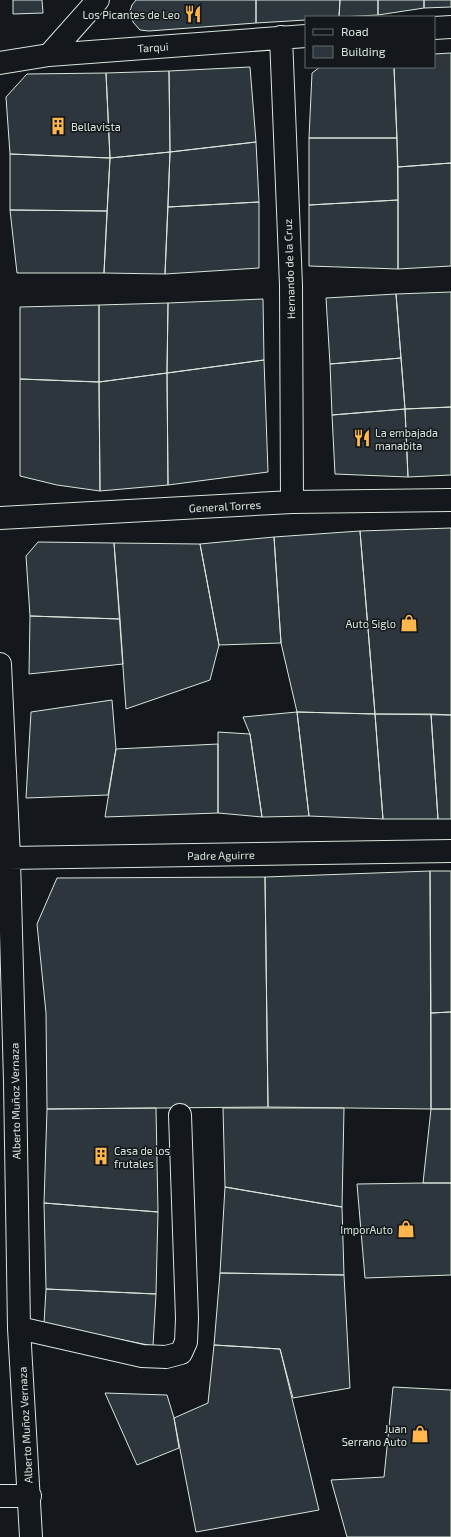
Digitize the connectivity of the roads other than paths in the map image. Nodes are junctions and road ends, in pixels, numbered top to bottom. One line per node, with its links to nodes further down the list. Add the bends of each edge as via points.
1 (98, 0): 6 (street)
2 (451, 27): 3 (street)
3 (435, 28)
4 (305, 36): 5 (street, Tarqui)
5 (281, 37): 6 (street, Tarqui); 9 (street, Hernando de la Cruz, via 291,285)
6 (49, 55): 7 (street, Tarqui)
7 (0, 63)
8 (451, 500): 9 (street, General Torres)
9 (292, 502): 10 (street, General Torres)
10 (0, 518)
11 (0, 664): 13 (street, Alberto Muñoz Vernaza)
12 (451, 851): 13 (street, Padre Aguirre)
13 (4, 866): 14 (street, Alberto Muñoz Vernaza)
14 (7, 1045): 16 (street, Alberto Muñoz Vernaza)
15 (180, 1116): 16 (street, via 187,1318 186,1342 181,1353 166,1357 142,1356)
16 (19, 1328): 18 (street, Alberto Muñoz Vernaza)
17 (0, 1496): 18 (street)
18 (30, 1496): 19 (street, Alberto Muñoz Vernaza)
19 (31, 1537)

